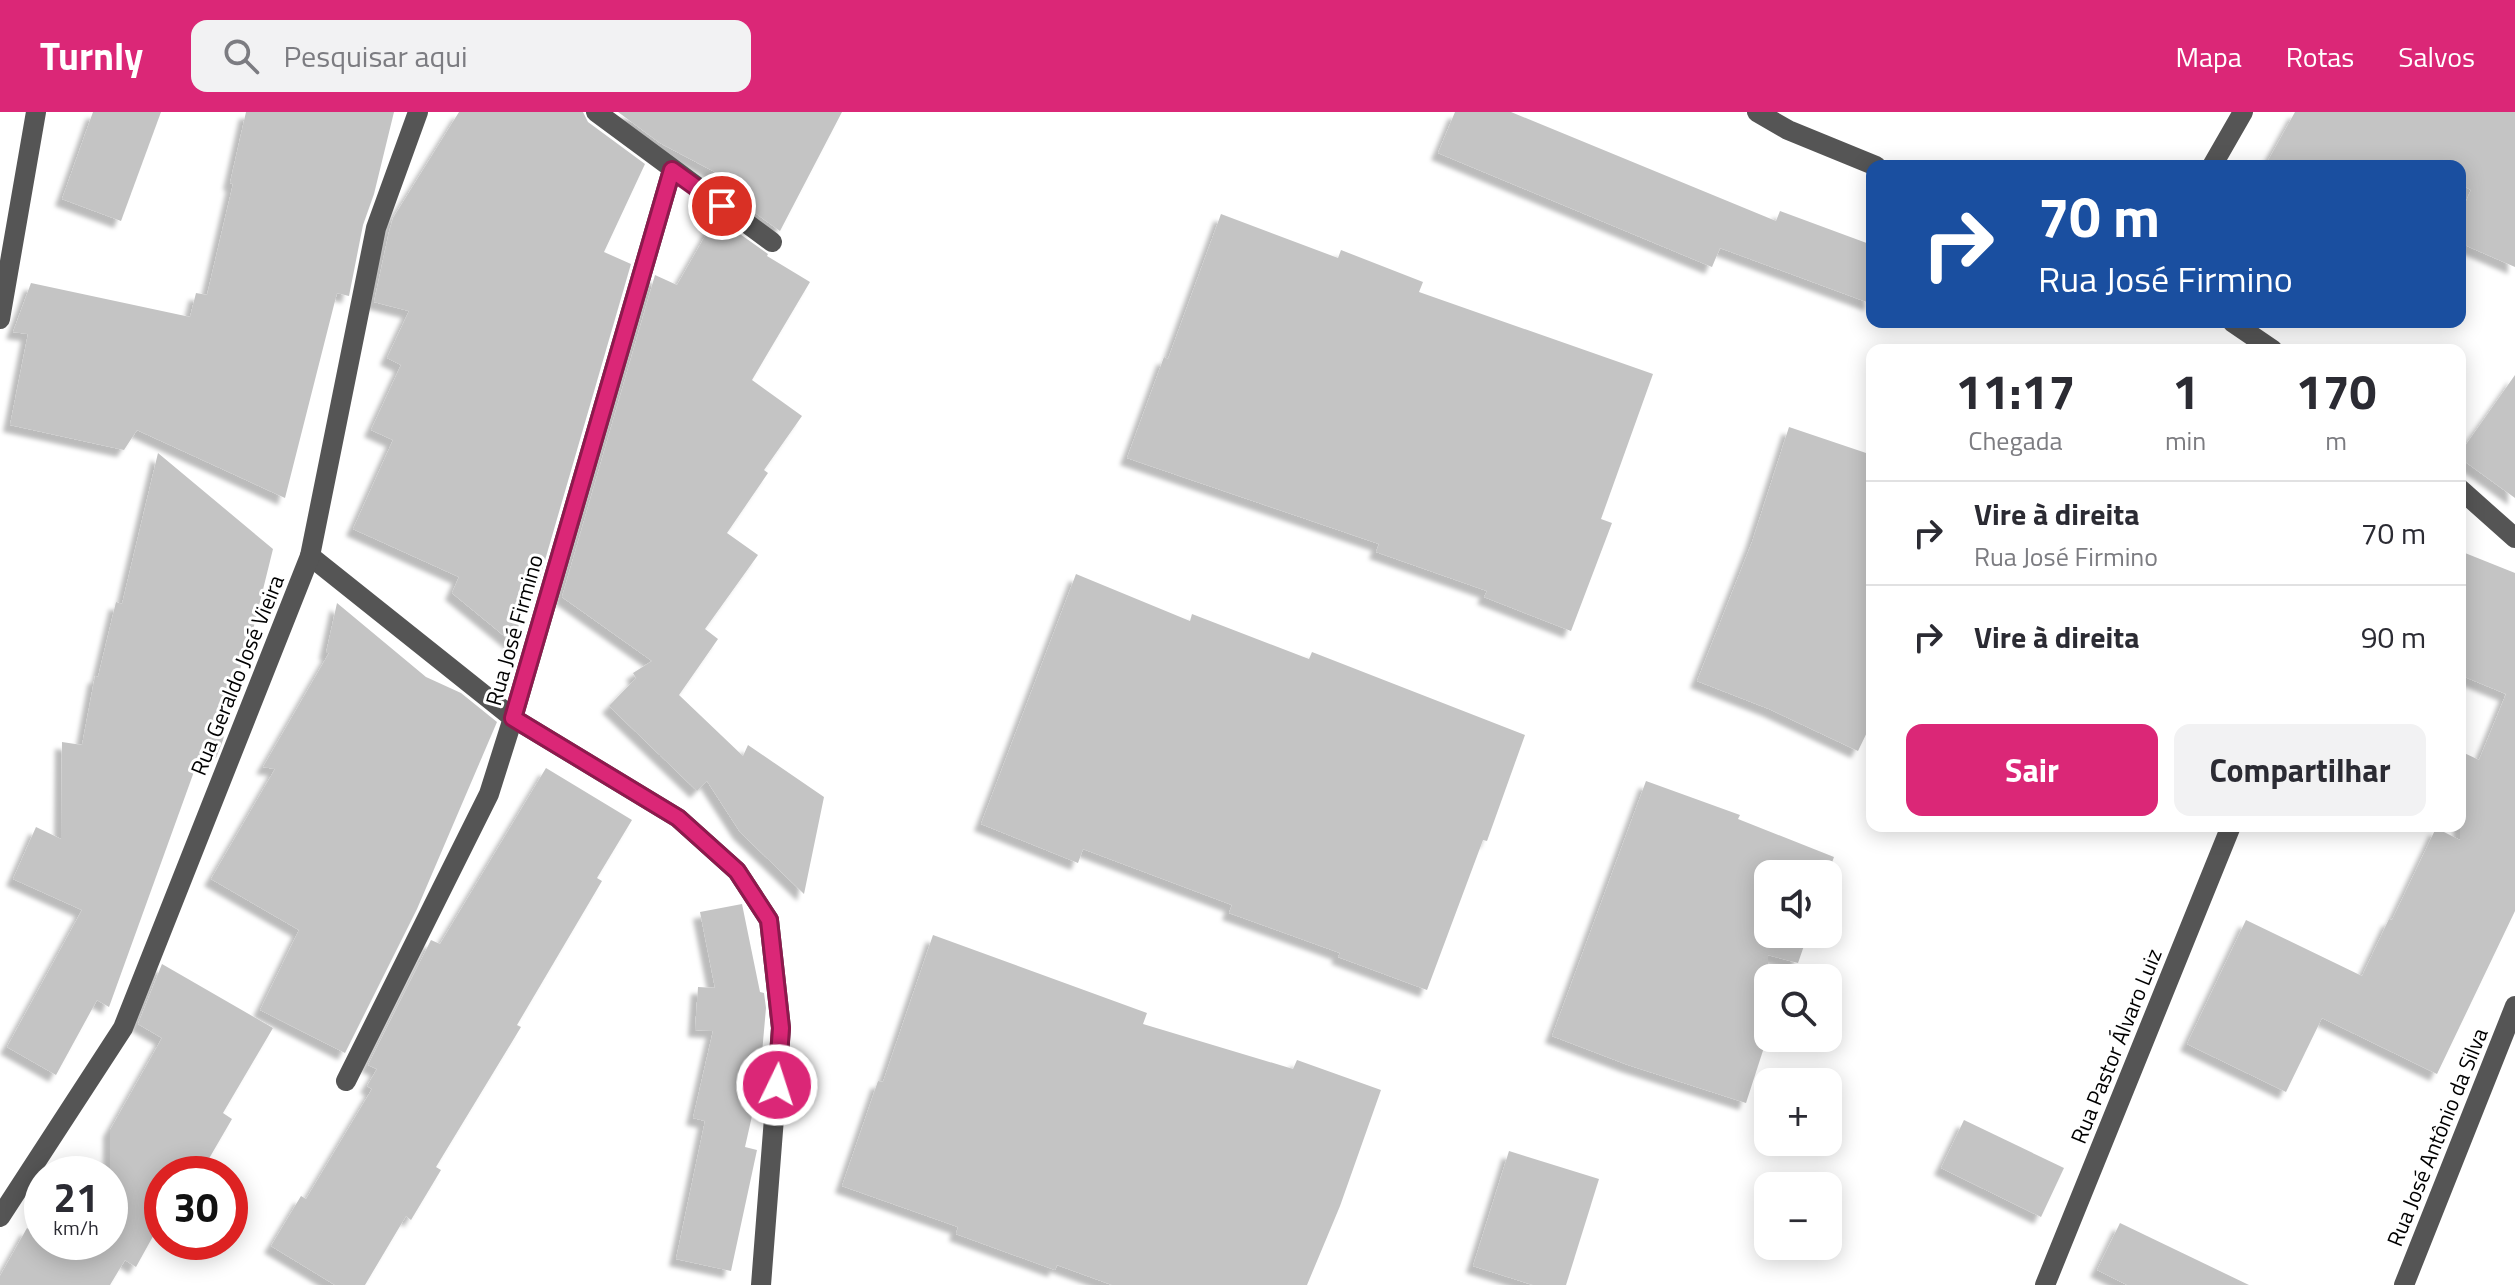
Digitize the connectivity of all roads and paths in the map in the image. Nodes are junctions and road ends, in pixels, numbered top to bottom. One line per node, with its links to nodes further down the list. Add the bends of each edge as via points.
1 (36, 112): 11 (street)
2 (418, 112): 16 (street, Rua Geraldo José Vieira, via 376,228)
3 (596, 112): 9 (street)
4 (1757, 112): 6 (street)
5 (2243, 112): 7 (street)
6 (1788, 121): 8 (street)
7 (2215, 160)
8 (1866, 161)
9 (672, 170): 10 (street); 17 (street, Rua José Firmino)
10 (772, 242)
11 (0, 319)
12 (2241, 328): 13 (street)
13 (2264, 344)
14 (2466, 494): 15 (street)
15 (2515, 538)
16 (310, 556): 17 (street); 21 (street, Rua Geraldo José Vieira, via 123,1028)
17 (513, 718): 20 (street, Rua José Firmino, via 489,794); 22 (street, via 678,818 737,871 769,920 781,1028)
18 (2229, 832): 23 (street, Rua Pastor Álvaro Luiz)
19 (2515, 1006): 24 (street, Rua José Antônio da Silva)
20 (346, 1081)
21 (0, 1217)
22 (761, 1285)
23 (2045, 1285)
24 (2404, 1285)

